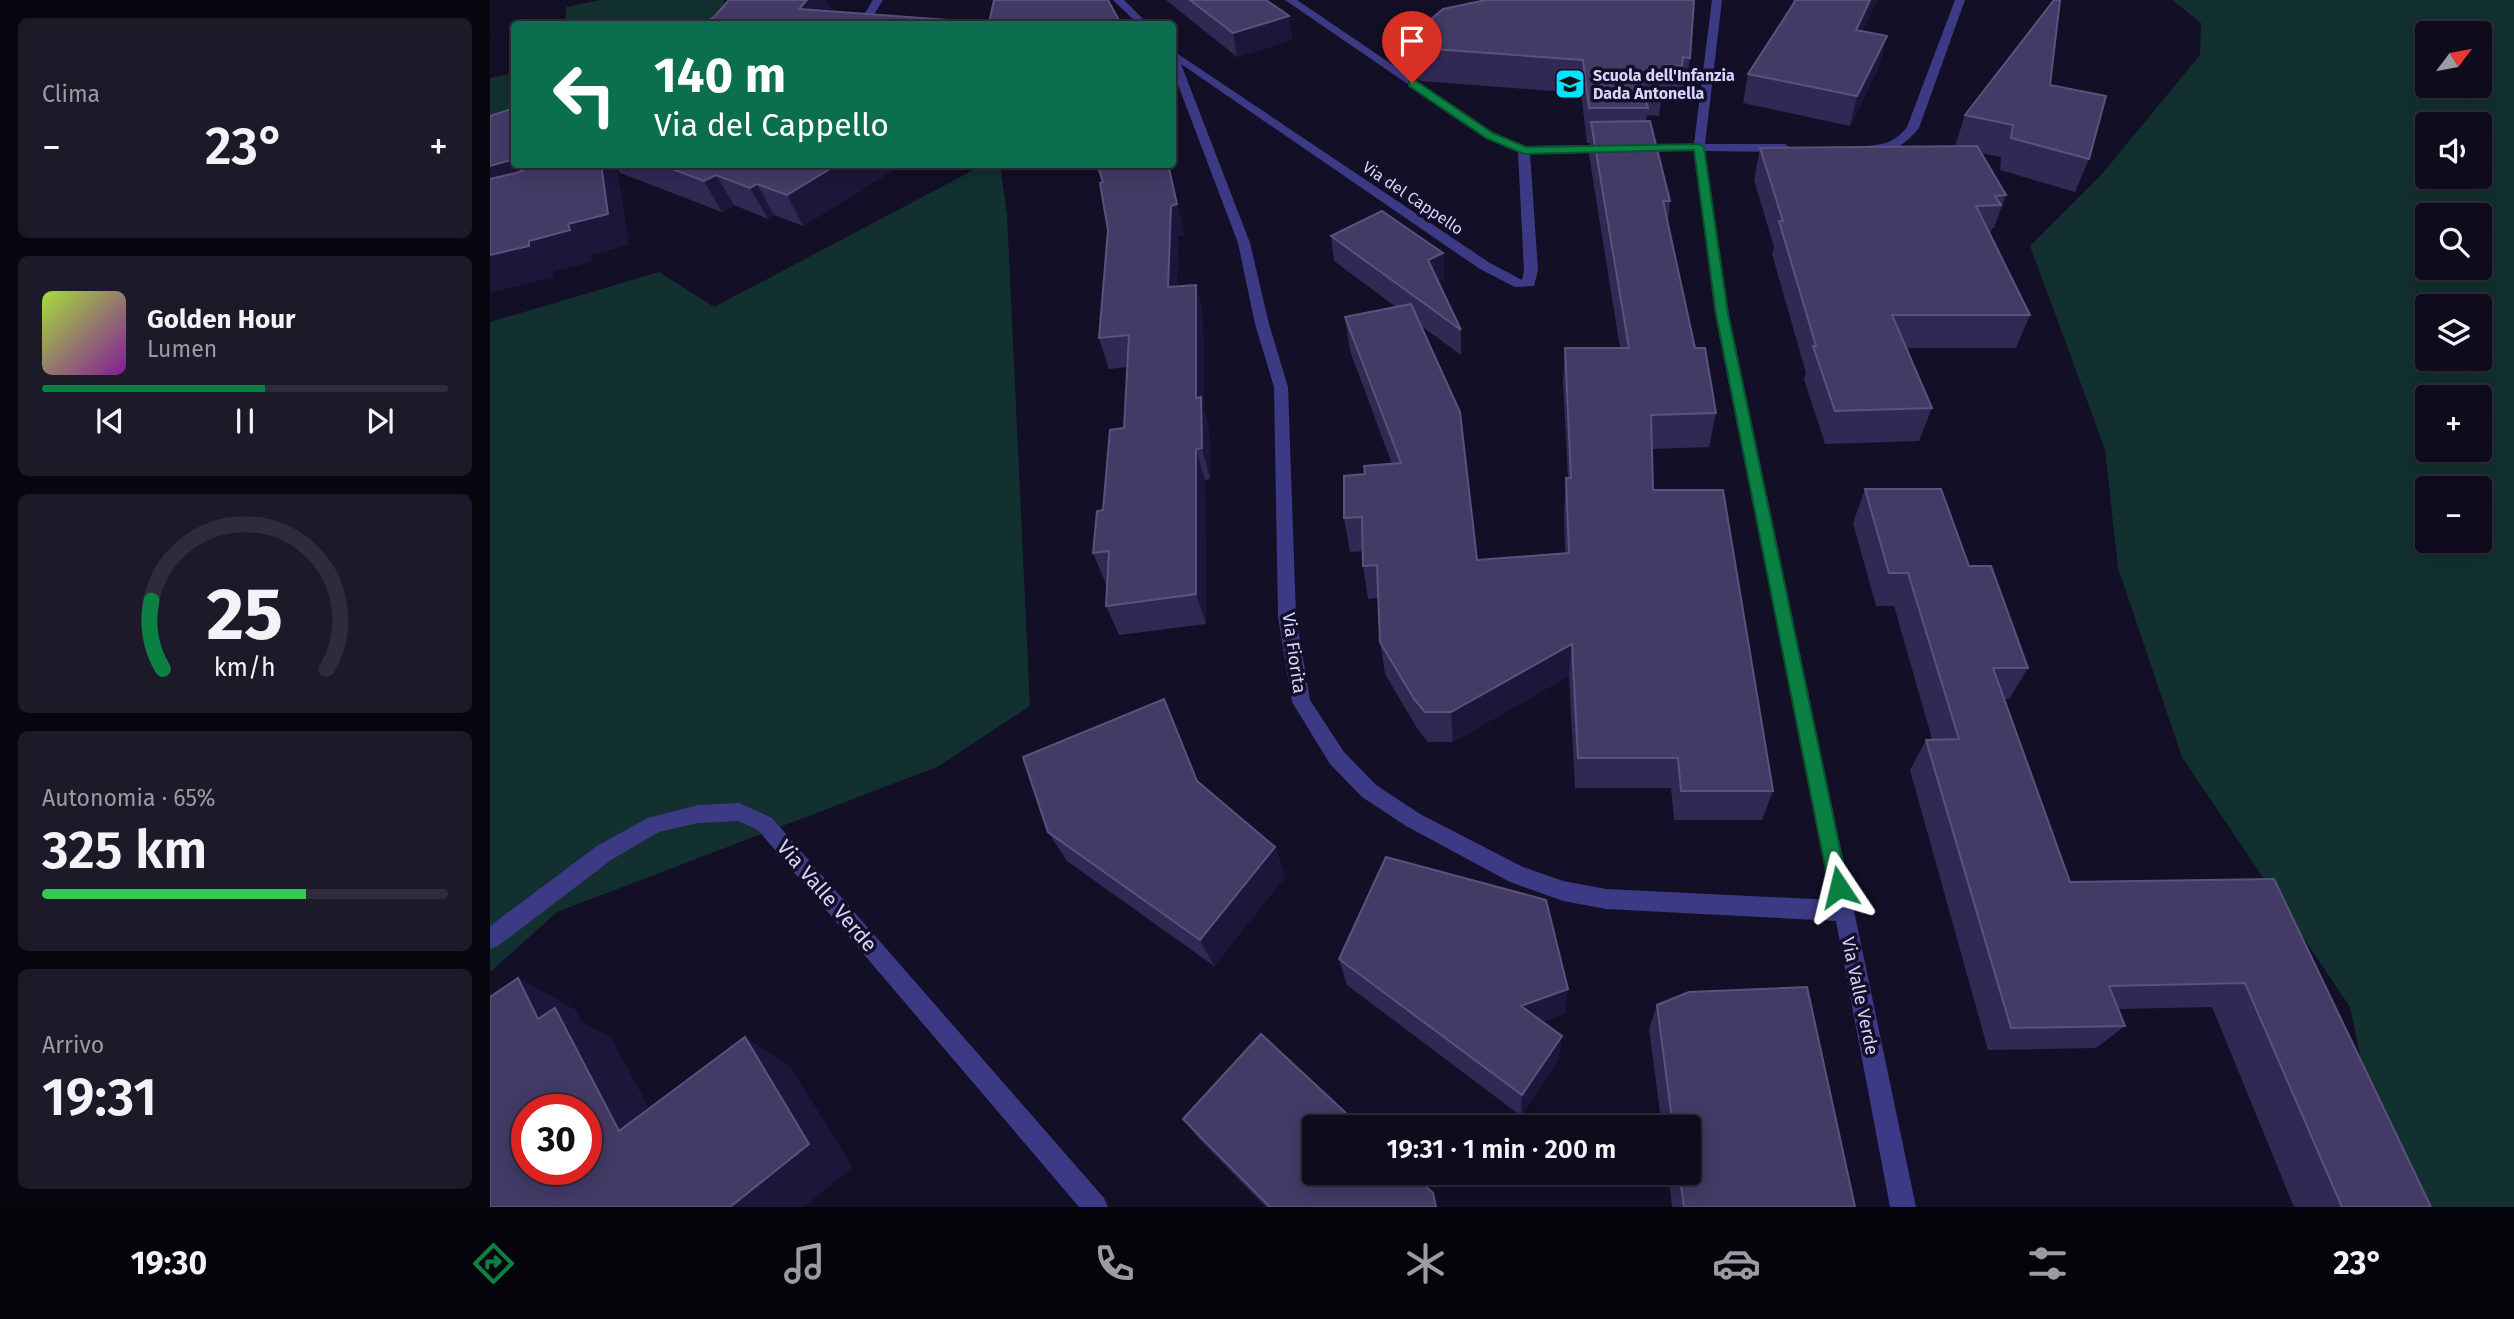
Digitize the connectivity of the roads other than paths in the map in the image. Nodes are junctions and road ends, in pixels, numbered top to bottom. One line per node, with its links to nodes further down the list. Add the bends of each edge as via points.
1 (878, 0): 6 (street)
2 (1118, 0): 7 (street)
3 (1290, 0): 13 (street, via 1489,135)
4 (1717, 0): 10 (street, Via Valle Verde)
5 (1960, 0): 12 (street, via 1913,128 1902,143 1877,150)
6 (865, 21)
7 (1140, 21)
8 (1176, 55): 13 (street, Via del Cappello, via 1485,266 1520,284 1529,283 1531,270)
9 (1176, 61): 14 (street, Via Fiorita, via 1244,243 1281,387 1287,617 1301,702 1337,758 1369,791 1413,820 1517,875 1563,891 1606,899)
10 (1699, 147): 11 (street); 13 (street); 14 (street, Via Valle Verde, via 1722,314)
11 (1795, 149)
12 (1850, 149)
13 (1524, 150)
14 (1843, 911): 17 (street, Via Valle Verde)
15 (490, 939): 16 (street, Via Valle Verde, via 604,853 655,824 698,814 739,812 765,824)
16 (1095, 1207)
17 (1903, 1207)

